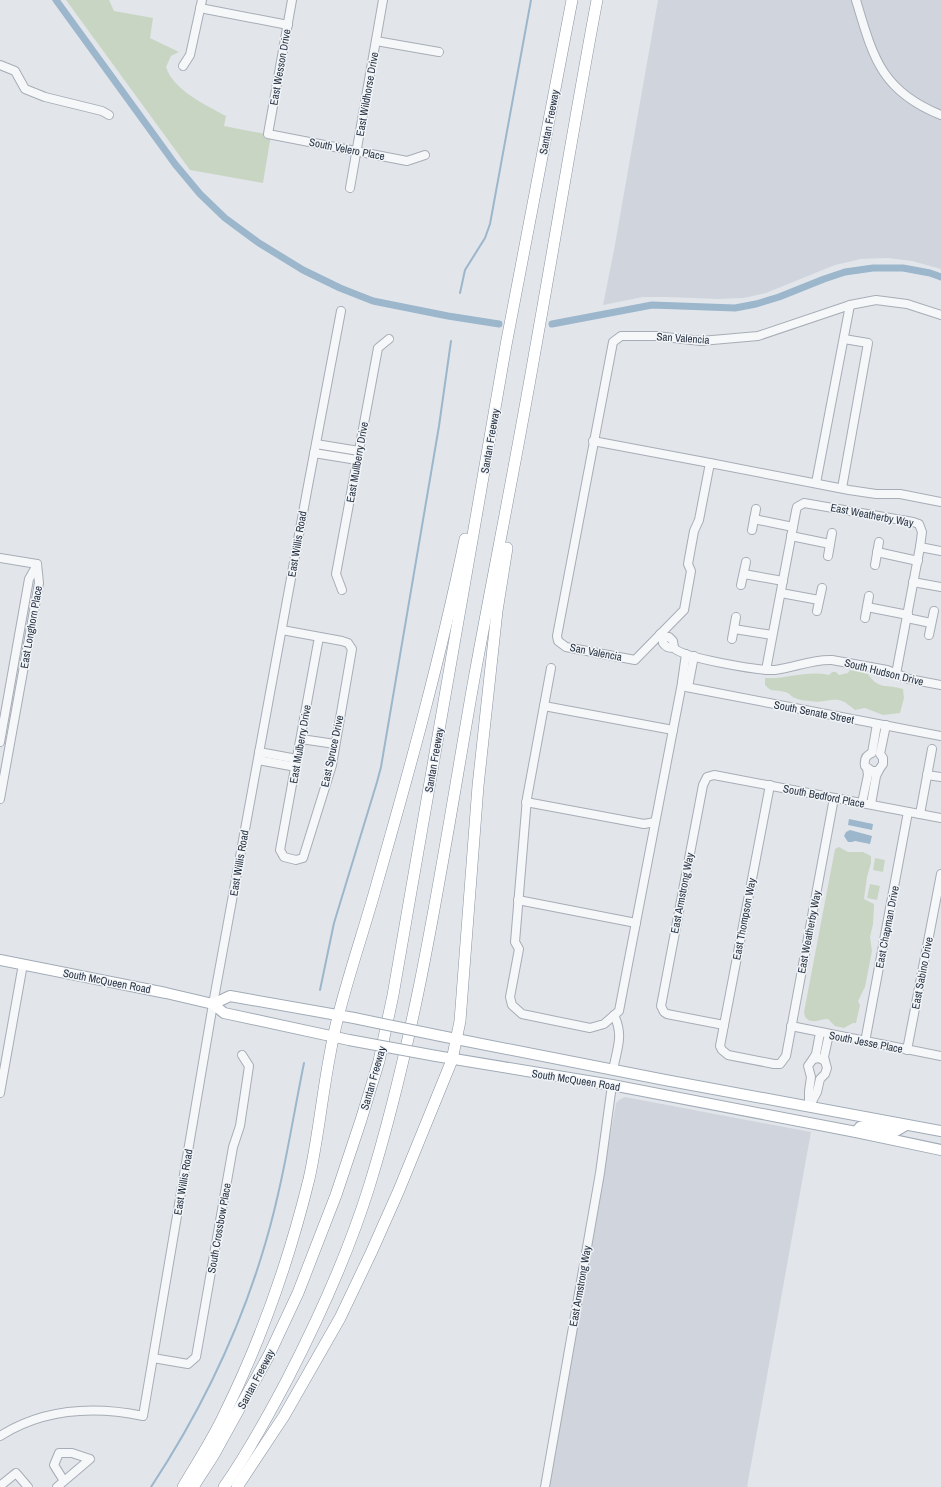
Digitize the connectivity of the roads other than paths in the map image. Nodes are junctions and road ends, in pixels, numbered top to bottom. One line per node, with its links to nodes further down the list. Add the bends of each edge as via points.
1 (292, 0): 9 (street, East Wesson Drive)
2 (383, 0): 10 (street, East Wildhorse Drive)
3 (572, 0): 25 (highway, Santan Freeway)
4 (597, 0): 8 (highway)
5 (600, 0): 8 (highway)
6 (856, 0): 15 (street, via 869,45 883,71 900,92 922,107)
7 (201, 4): 9 (street); 13 (street, via 190,55)
8 (592, 24): 29 (highway)
9 (288, 25): 16 (street, East Wesson Drive)
10 (376, 41): 11 (street); 17 (street, East Wildhorse Drive)
11 (439, 52)
12 (0, 65): 14 (street, via 15,72 25,89)
13 (183, 66)
14 (109, 115)
15 (941, 115)
16 (268, 134): 17 (street, South Velero Place)
17 (357, 151): 18 (street, South Velero Place, via 407,160); 19 (street, East Wildhorse Drive)
18 (425, 156)
19 (350, 188)
20 (850, 305): 22 (street, San Valencia, via 876,300 908,304); 24 (street); 26 (street, San Valencia, via 758,336 701,341 656,336 622,336 613,342)
21 (341, 311): 27 (street, East Willis Road)
22 (941, 316)
23 (389, 339): 30 (street, East Mullberry Drive, via 378,348)
24 (844, 339): 35 (street); 36 (street, via 868,343)
25 (506, 345): 123 (highway, via 448,618 385,856); 155 (highway, Santan Freeway, via 395,987 379,1061 336,1195 298,1293 269,1356)
26 (593, 441): 34 (street); 78 (street, San Valencia, via 556,636 566,647 635,660)
27 (316, 444): 28 (street); 31 (street, East Willis Road)
28 (340, 448): 30 (street); 32 (street)
29 (517, 448): 130 (highway, via 514,504 497,611 478,786); 156 (highway, via 415,1010 369,1188 318,1316 259,1432)
30 (359, 451): 33 (street, East Mullberry Drive)
31 (314, 452): 32 (street); 75 (street, East Willis Road)
32 (339, 457): 33 (street)
33 (357, 460): 61 (street, East Mullberry Drive, via 336,574)
34 (710, 463): 35 (street); 78 (street, San Valencia, via 688,564 691,571 684,610)
35 (816, 483): 36 (street)
36 (842, 488): 37 (street, via 876,494 900,494)
37 (941, 502)
38 (756, 509): 39 (street)
39 (754, 519): 40 (street); 41 (street)
40 (793, 527): 43 (street); 46 (street, East Weatherby Way, via 797,507 809,503 919,524 922,532)
41 (752, 530)
42 (832, 533): 45 (street)
43 (791, 536): 45 (street); 56 (street)
44 (879, 542): 48 (street)
45 (830, 544): 49 (street)
46 (920, 547): 47 (street); 51 (street, East Weatherby Way)
47 (941, 551)
48 (877, 552): 51 (street); 54 (street)
49 (828, 556)
50 (0, 558): 53 (street)
51 (918, 561): 57 (street, East Weatherby Way)
52 (746, 562): 55 (street)
53 (38, 564): 65 (street, East Longhorn Place, via 29,579); 66 (street, East Longhorn Place, via 39,583)
54 (875, 565)
55 (744, 574): 56 (street); 58 (street)
56 (783, 581): 62 (street)
57 (913, 582): 59 (street); 71 (street, East Weatherby Way)
58 (741, 585)
59 (941, 587)
60 (822, 588): 64 (street)
61 (342, 590)
62 (781, 592): 64 (street); 76 (street)
63 (869, 596): 67 (street)
64 (819, 600): 68 (street)
65 (25, 601): 66 (street); 82 (street, East Longhorn Place)
66 (35, 602): 83 (street, East Longhorn Place)
67 (867, 607): 71 (street); 72 (street)
68 (818, 611)
69 (934, 611): 73 (street)
70 (736, 617): 74 (street)
71 (907, 617): 73 (street); 86 (street, East Weatherby Way)
72 (865, 618)
73 (931, 623): 77 (street)
74 (734, 629): 76 (street); 80 (street)
75 (282, 630): 79 (street); 99 (street, East Willis Road)
76 (772, 635): 85 (street)
77 (929, 635)
78 (662, 636): 81 (street, via 667,648 674,648 677,652)
79 (319, 637): 95 (street, East Mulberry Drive); 97 (street, East Spruce Drive, via 348,643 352,649)
80 (732, 639)
81 (690, 655): 85 (street, South Hudson Drive); 87 (street)
82 (15, 660): 83 (street); 90 (street, East Longhorn Place)
83 (25, 662): 91 (street, East Longhorn Place)
84 (551, 668): 89 (street)
85 (766, 670): 86 (street, South Hudson Drive, via 823,660 873,667)
86 (896, 674): 88 (street, South Hudson Drive)
87 (685, 685): 92 (street, South Senate Street); 93 (street)
88 (941, 685)
89 (544, 706): 93 (street); 110 (street)
90 (4, 721): 91 (street); 96 (street, East Longhorn Place)
91 (14, 722): 106 (street, East Longhorn Place)
92 (882, 724): 94 (street, South Senate Street); 101 (street, via 872,753 865,760); 102 (street, via 880,754 884,764)
93 (673, 730): 115 (street)
94 (941, 736)
95 (301, 738): 97 (street); 100 (street, East Mulberry Drive)
96 (0, 742)
97 (336, 744): 116 (street, East Spruce Drive, via 332,765 302,858 296,860 284,856)
98 (932, 750): 103 (street)
99 (259, 756): 100 (street); 122 (street, East Willis Road)
100 (297, 763): 116 (street, East Mulberry Drive)
101 (867, 768): 102 (street, via 872,771); 111 (street)
102 (879, 770): 111 (street)
103 (927, 775): 105 (street); 113 (street)
104 (707, 777): 107 (street, South Bedford Place, via 714,775); 125 (street, East Armstrong Way, via 703,785 661,1001 665,1013)
105 (941, 777)
106 (1, 785): 109 (street, East Longhorn Place)
107 (770, 786): 108 (street, South Bedford Place); 125 (street, East Thompson Way)
108 (834, 798): 111 (street, South Bedford Place); 126 (street, East Weatherby Way)
109 (0, 799)
110 (526, 802): 115 (street, via 644,824); 118 (street)
111 (867, 804): 112 (street, South Bedford Place)
112 (908, 812): 113 (street, South Bedford Place); 131 (street, East Chapman Drive)
113 (920, 814): 114 (street, South Bedford Place)
114 (941, 818)
115 (655, 822): 119 (street)
116 (280, 850)
117 (941, 874): 132 (street, East Sabino Drive)
118 (518, 900): 119 (street); 124 (street, via 515,942 519,949 510,997 512,1005 522,1014 590,1028 604,1024)
119 (636, 923): 124 (street, via 619,1011)
120 (0, 960): 121 (main road, South McQueen Road)
121 (23, 964): 122 (main road, South McQueen Road); 141 (street)
122 (213, 1004): 123 (main road, South McQueen Road, via 230,996); 129 (main road, South McQueen Road, via 224,1013); 148 (street, East Willis Road)
123 (338, 1014): 129 (highway); 130 (main road, South McQueen Road, bridge)
124 (614, 1015): 139 (street, via 620,1036)
125 (724, 1025): 138 (street, East Thompson Way, via 720,1046 723,1052 730,1056)
126 (791, 1026): 127 (street, South Jesse Place); 138 (street, East Weatherby Way, via 786,1056)
127 (820, 1033): 128 (street, South Jesse Place); 135 (street)
128 (829, 1034): 131 (street, South Jesse Place); 137 (street)
129 (333, 1038): 136 (main road, South McQueen Road, bridge); 154 (highway, via 309,1178 277,1291 254,1351 224,1416)
130 (457, 1038): 136 (highway); 139 (main road, South McQueen Road)
131 (865, 1042): 132 (street, South Jesse Place)
132 (907, 1050): 134 (street, South Jesse Place)
133 (242, 1055): 148 (street, South Crossbow Place, via 249,1066 240,1126 233,1148 196,1357 188,1364)
134 (941, 1056)
135 (813, 1059): 137 (street); 142 (street, via 808,1066 811,1077)
136 (452, 1060): 140 (main road, South McQueen Road); 157 (highway, via 399,1190 340,1318 284,1416)
137 (825, 1061): 142 (street, via 827,1071 820,1079)
138 (780, 1064)
139 (613, 1070): 140 (main road); 142 (main road, South McQueen Road)
140 (612, 1086): 143 (main road, South McQueen Road); 158 (street, East Armstrong Way, via 600,1174)
141 (0, 1093)
142 (809, 1107): 143 (main road); 144 (main road, South McQueen Road)
143 (806, 1122): 146 (main road, South McQueen Road)
144 (906, 1125): 145 (main road, South McQueen Road); 146 (main road, via 896,1131 864,1126)
145 (941, 1131)
146 (856, 1132): 147 (main road, South McQueen Road)
147 (941, 1150)
148 (153, 1358): 149 (street, East Willis Road, via 143,1416 120,1411 73,1411 46,1416)
149 (0, 1436)
150 (64, 1481): 153 (street)
151 (1, 1487): 152 (street, via 16,1473)
152 (28, 1487)
153 (57, 1487)
154 (183, 1487)
155 (193, 1487)
156 (224, 1487)
157 (237, 1487)
158 (545, 1487)

